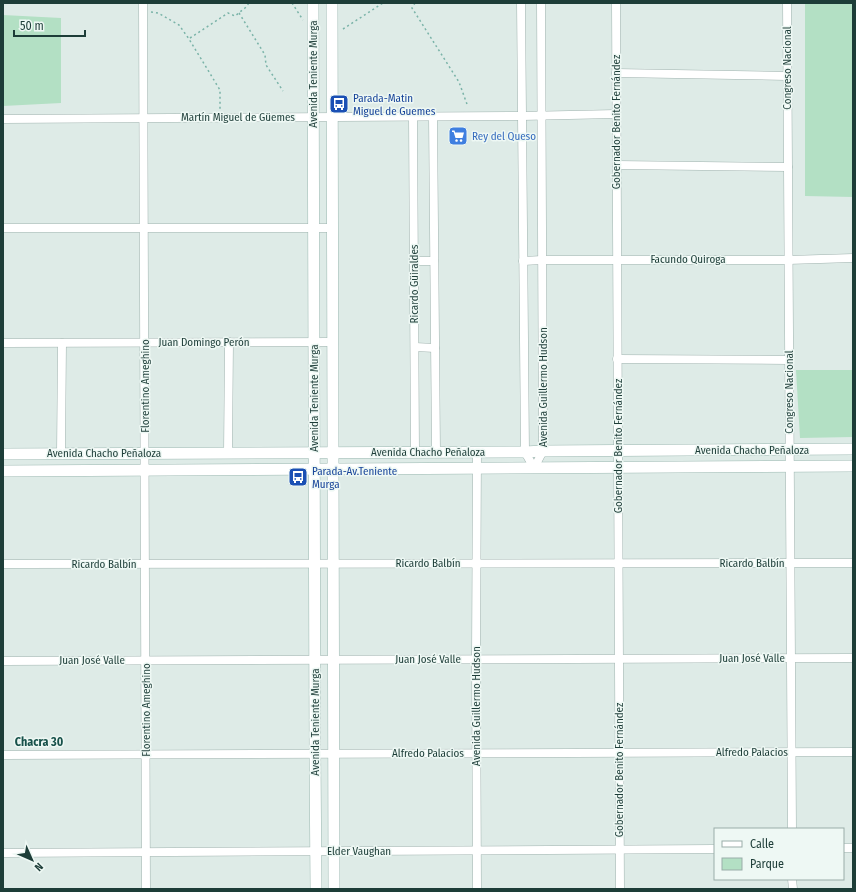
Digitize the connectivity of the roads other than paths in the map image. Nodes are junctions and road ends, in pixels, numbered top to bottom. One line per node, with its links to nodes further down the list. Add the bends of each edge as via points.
1 (313, 3): 15 (main road, Avenida Teniente Murga)
2 (332, 3): 16 (main road, Avenida Teniente Murga)
3 (521, 3): 14 (street, Avenida Guillermo Hudson)
4 (542, 3): 11 (street, Avenida Guillermo Hudson)
5 (616, 3): 8 (street, Gobernador Benito Fernández)
6 (787, 3): 9 (street, Congreso Nacional)
7 (143, 7): 17 (street, Florentino Ameghino)
8 (616, 73): 9 (street); 10 (street, Gobernador Benito Fernández)
9 (787, 76): 20 (street, Congreso Nacional)
10 (616, 114): 11 (street, Martín Miguel de Güemes); 19 (street, Gobernador Benito Fernández)
11 (542, 115): 14 (street, Martín Miguel de Güemes); 27 (street, Avenida Guillermo Hudson)
12 (413, 116): 13 (street, Martín Miguel de Güemes); 16 (street, Martín Miguel de Güemes); 29 (street, Ricardo Güiraldes)
13 (433, 116): 14 (street, Martín Miguel de Güemes); 30 (street, Ricardo Güiraldes)
14 (522, 116): 31 (street, Avenida Guillermo Hudson)
15 (313, 117): 16 (street, Martín Miguel de Güemes); 17 (street, Martín Miguel de Güemes); 23 (main road, Avenida Teniente Murga)
16 (332, 117): 24 (main road, Avenida Teniente Murga)
17 (144, 118): 18 (street, Martín Miguel de Güemes); 22 (street, Florentino Ameghino)
18 (3, 119)
19 (617, 165): 20 (street); 26 (street, Gobernador Benito Fernández)
20 (788, 167): 28 (street, Congreso Nacional)
21 (3, 228): 22 (street)
22 (144, 228): 23 (street); 37 (street, Florentino Ameghino)
23 (314, 228): 24 (street); 33 (main road, Avenida Teniente Murga)
24 (333, 228): 34 (main road, Avenida Teniente Murga)
25 (853, 258): 28 (street, Facundo Quiroga)
26 (617, 259): 27 (street, Facundo Quiroga); 28 (street, Facundo Quiroga); 40 (street, Gobernador Benito Fernández)
27 (542, 260): 31 (street, Facundo Quiroga); 45 (street, Avenida Guillermo Hudson)
28 (788, 260): 41 (street, Congreso Nacional)
29 (414, 261): 30 (street); 38 (street, Ricardo Güiraldes)
30 (434, 261): 39 (street, Ricardo Güiraldes)
31 (523, 261): 52 (street, Avenida Guillermo Hudson)
32 (229, 342): 33 (street, Juan Domingo Perón); 37 (street, Juan Domingo Perón); 46 (street)
33 (314, 342): 34 (street, Juan Domingo Perón); 47 (main road, Avenida Teniente Murga)
34 (333, 342): 48 (main road, Avenida Teniente Murga)
35 (3, 343): 36 (street, Juan Domingo Perón)
36 (62, 343): 37 (street, Juan Domingo Perón); 53 (street)
37 (144, 343): 54 (street, Florentino Ameghino)
38 (415, 348): 39 (street); 49 (street, Ricardo Güiraldes)
39 (435, 348): 50 (street, Ricardo Güiraldes)
40 (617, 359): 41 (street); 43 (street, Gobernador Benito Fernández)
41 (789, 360): 44 (street, Congreso Nacional)
42 (853, 449): 44 (main road, Avenida Chacho Peñaloza)
43 (618, 450): 44 (main road, Avenida Chacho Peñaloza); 45 (main road, Avenida Chacho Peñaloza); 59 (street, Gobernador Benito Fernández)
44 (790, 450): 57 (street, Congreso Nacional)
45 (543, 451): 52 (main road, Avenida Chacho Peñaloza); 58 (street, Avenida Guillermo Hudson)
46 (228, 452): 47 (main road, Avenida Chacho Peñaloza); 54 (main road, Avenida Chacho Peñaloza)
47 (314, 452): 48 (main road, Avenida Chacho Peñaloza); 61 (main road, Avenida Teniente Murga)
48 (333, 452): 49 (main road, Avenida Chacho Peñaloza); 62 (main road, Avenida Teniente Murga)
49 (415, 452): 50 (main road, Avenida Chacho Peñaloza)
50 (436, 452): 51 (main road, Avenida Chacho Peñaloza)
51 (477, 452): 52 (main road, Avenida Chacho Peñaloza); 60 (street, Avenida Guillermo Hudson)
52 (525, 452): 58 (street, Avenida Guillermo Hudson)
53 (62, 453): 54 (main road, Avenida Chacho Peñaloza); 55 (main road, Avenida Chacho Peñaloza)
54 (145, 453): 64 (street, Florentino Ameghino)
55 (3, 454)
56 (853, 466): 57 (main road, Avenida Chacho Peñaloza)
57 (790, 467): 59 (main road, Avenida Chacho Peñaloza); 67 (street, Congreso Nacional)
58 (534, 468): 59 (main road, Avenida Chacho Peñaloza); 60 (main road, Avenida Chacho Peñaloza)
59 (618, 468): 66 (street, Gobernador Benito Fernández)
60 (477, 469): 62 (main road, Avenida Chacho Peñaloza); 65 (street, Avenida Guillermo Hudson)
61 (314, 470): 62 (main road, Avenida Chacho Peñaloza); 64 (main road, Avenida Chacho Peñaloza); 71 (main road, Avenida Teniente Murga)
62 (333, 470): 72 (main road, Avenida Teniente Murga)
63 (3, 471): 64 (main road, Avenida Chacho Peñaloza)
64 (145, 471): 70 (street, Florentino Ameghino)
65 (476, 563): 66 (street, Ricardo Balbín); 72 (street, Ricardo Balbín); 75 (street, Avenida Guillermo Hudson)
66 (618, 563): 67 (street, Ricardo Balbín); 76 (street, Gobernador Benito Fernández)
67 (790, 563): 68 (street, Ricardo Balbín); 73 (street, Congreso Nacional)
68 (853, 563)
69 (3, 564): 70 (street, Ricardo Balbín)
70 (145, 564): 71 (street, Ricardo Balbín); 77 (street, Florentino Ameghino)
71 (314, 564): 72 (street, Ricardo Balbín); 78 (main road, Avenida Teniente Murga)
72 (334, 564): 79 (main road, Avenida Teniente Murga)
73 (791, 658): 74 (street, Juan José Valle); 76 (street, Juan José Valle); 81 (street, Congreso Nacional)
74 (853, 658)
75 (476, 659): 76 (street, Juan José Valle); 79 (street, Juan José Valle); 83 (street, Avenida Guillermo Hudson)
76 (619, 659): 84 (street, Gobernador Benito Fernández)
77 (146, 660): 78 (street, Juan José Valle); 80 (street, Juan José Valle); 86 (street, Florentino Ameghino)
78 (315, 660): 79 (street, Juan José Valle); 87 (main road, Avenida Teniente Murga)
79 (334, 660): 88 (main road, Avenida Teniente Murga)
80 (3, 661)
81 (792, 752): 82 (street, Alfredo Palacios); 84 (street, Alfredo Palacios); 89 (street, Congreso Nacional)
82 (853, 752)
83 (476, 753): 84 (street, Alfredo Palacios); 88 (street, Alfredo Palacios); 92 (street, Avenida Guillermo Hudson)
84 (619, 753): 90 (street, Gobernador Benito Fernández)
85 (3, 754): 86 (street, Alfredo Palacios)
86 (146, 754): 87 (street, Alfredo Palacios); 95 (street, Florentino Ameghino)
87 (315, 754): 88 (street, Alfredo Palacios); 93 (main road, Avenida Teniente Murga)
88 (334, 754): 94 (main road, Avenida Teniente Murga)
89 (792, 828)
90 (619, 849): 91 (street, Elder Vaughan); 92 (street, Elder Vaughan); 101 (street, Gobernador Benito Fernández)
91 (714, 849)
92 (477, 850): 94 (street, Elder Vaughan); 100 (street, Avenida Guillermo Hudson)
93 (316, 851): 94 (street, Elder Vaughan); 95 (street, Elder Vaughan); 98 (main road, Avenida Teniente Murga)
94 (334, 851): 99 (main road, Avenida Teniente Murga)
95 (146, 852): 96 (street, Elder Vaughan); 97 (street, Florentino Ameghino)
96 (3, 853)
97 (146, 889)
98 (316, 889)
99 (334, 889)
100 (477, 889)
101 (620, 889)

